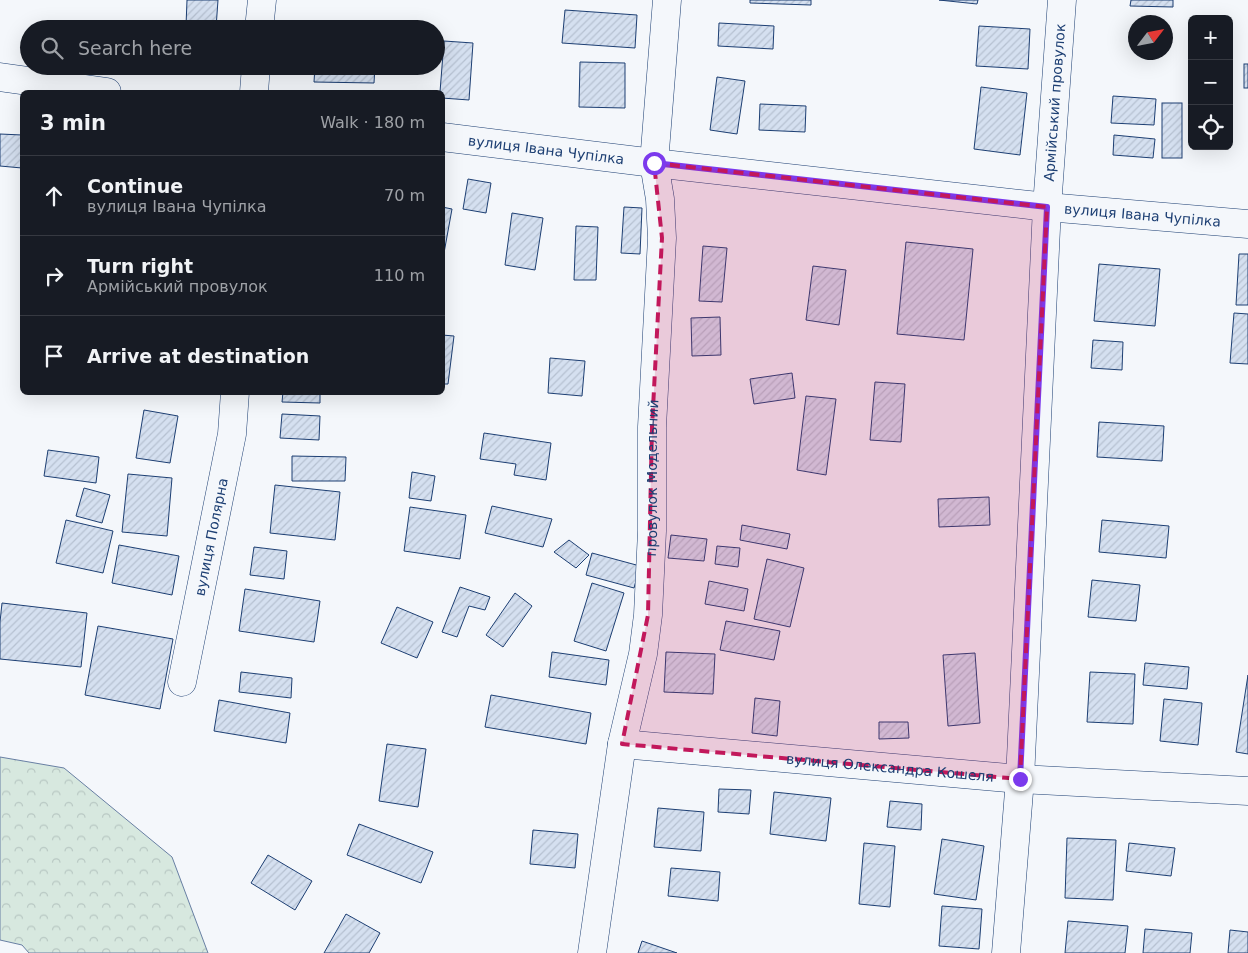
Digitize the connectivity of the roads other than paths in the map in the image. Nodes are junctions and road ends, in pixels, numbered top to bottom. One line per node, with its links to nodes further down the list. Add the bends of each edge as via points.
1 (262, 0): 4 (street)
2 (666, 0): 10 (street, провулок Модельний)
3 (1062, 0): 11 (street, Армійський провулок)
4 (260, 20)
5 (255, 75): 8 (street)
6 (0, 77): 7 (street)
7 (94, 90)
8 (254, 90)
9 (445, 137): 10 (street, вулиця Івана Чупілка)
10 (654, 163): 11 (street, вулиця Івана Чупілка); 15 (street, провулок Модельний, via 662,238 652,427 648,615 643,654)
11 (1047, 207): 12 (street, вулиця Івана Чупілка); 16 (street, Армійський провулок)
12 (1248, 224)
13 (235, 395): 14 (street, вулиця Полярна, via 232,434)
14 (182, 682)
15 (622, 744): 16 (street, вулиця Олександра Кошеля); 18 (street, провулок Модельний)
16 (1020, 779): 17 (street, вулиця Олександра Кошеля); 19 (street, Армійський провулок)
17 (1248, 791)
18 (592, 953)
19 (1006, 953)

